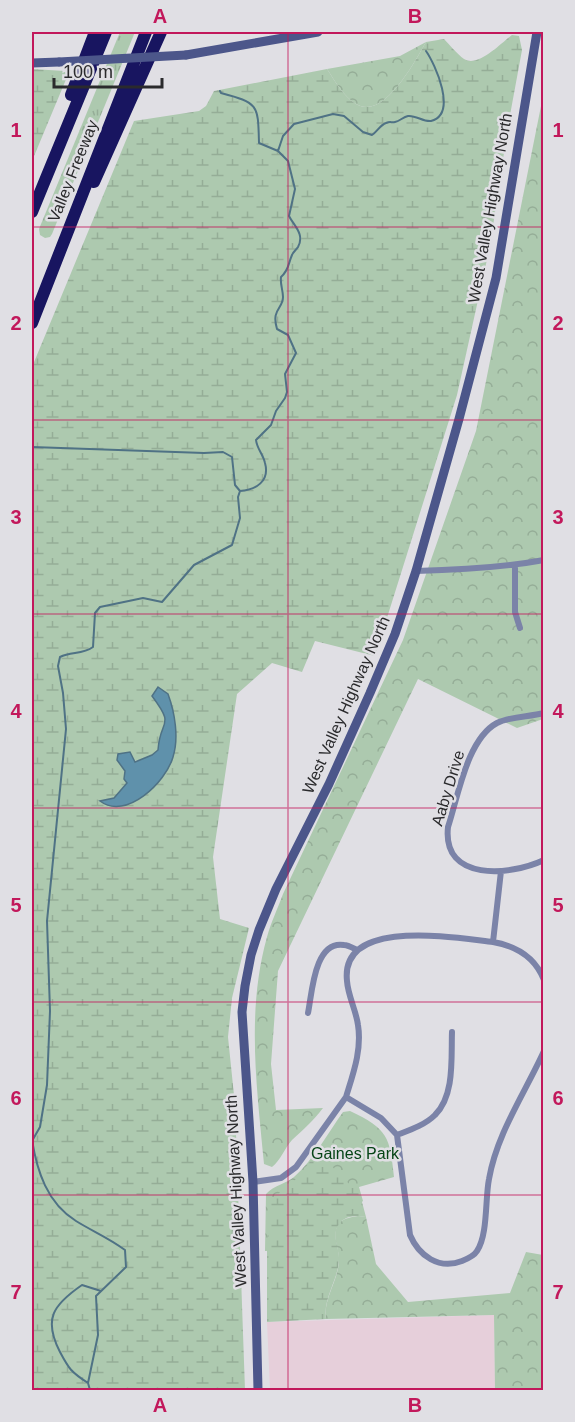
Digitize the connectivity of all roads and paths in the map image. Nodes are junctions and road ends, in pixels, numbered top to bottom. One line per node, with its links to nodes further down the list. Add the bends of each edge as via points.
1 (96, 32): 8 (highway, via 57,135)
2 (106, 32): 8 (highway, Valley Freeway)
3 (146, 32): 10 (highway, Valley Freeway)
4 (161, 32): 10 (highway)
5 (318, 32): 7 (main road, bridge, via 186,55)
6 (537, 32): 14 (main road, West Valley Highway North, via 496,278)
7 (32, 63)
8 (50, 165): 9 (highway, Valley Freeway)
9 (32, 212)
10 (60, 250): 11 (highway, Valley Freeway)
11 (32, 323)
12 (543, 560): 13 (street)
13 (515, 566): 14 (street); 15 (street, via 515,612)
14 (416, 571): 27 (main road, West Valley Highway North, via 370,693 276,890 251,955 242,1012)
15 (520, 628)
16 (543, 713): 18 (street, Aaby Drive, via 498,722 477,741 448,827 446,839 456,860 466,866)
17 (543, 860): 18 (street, Aaby Drive)
18 (501, 871): 19 (street)
19 (493, 942): 20 (street, via 433,935 375,941); 21 (street, via 518,949 531,960)
20 (357, 950): 22 (street, via 340,945 323,953); 25 (street, via 349,963 346,981 358,1025 359,1046)
21 (543, 980)
22 (308, 1013)
23 (452, 1032): 26 (street, via 448,1088 441,1108 426,1123)
24 (543, 1051): 26 (street, via 495,1154 482,1241 476,1253 464,1261 441,1264 415,1246 410,1235)
25 (346, 1097): 26 (street, via 381,1118); 27 (street, via 296,1167 281,1178)
26 (397, 1135)
27 (254, 1182): 28 (main road, West Valley Highway North)
28 (258, 1390)

